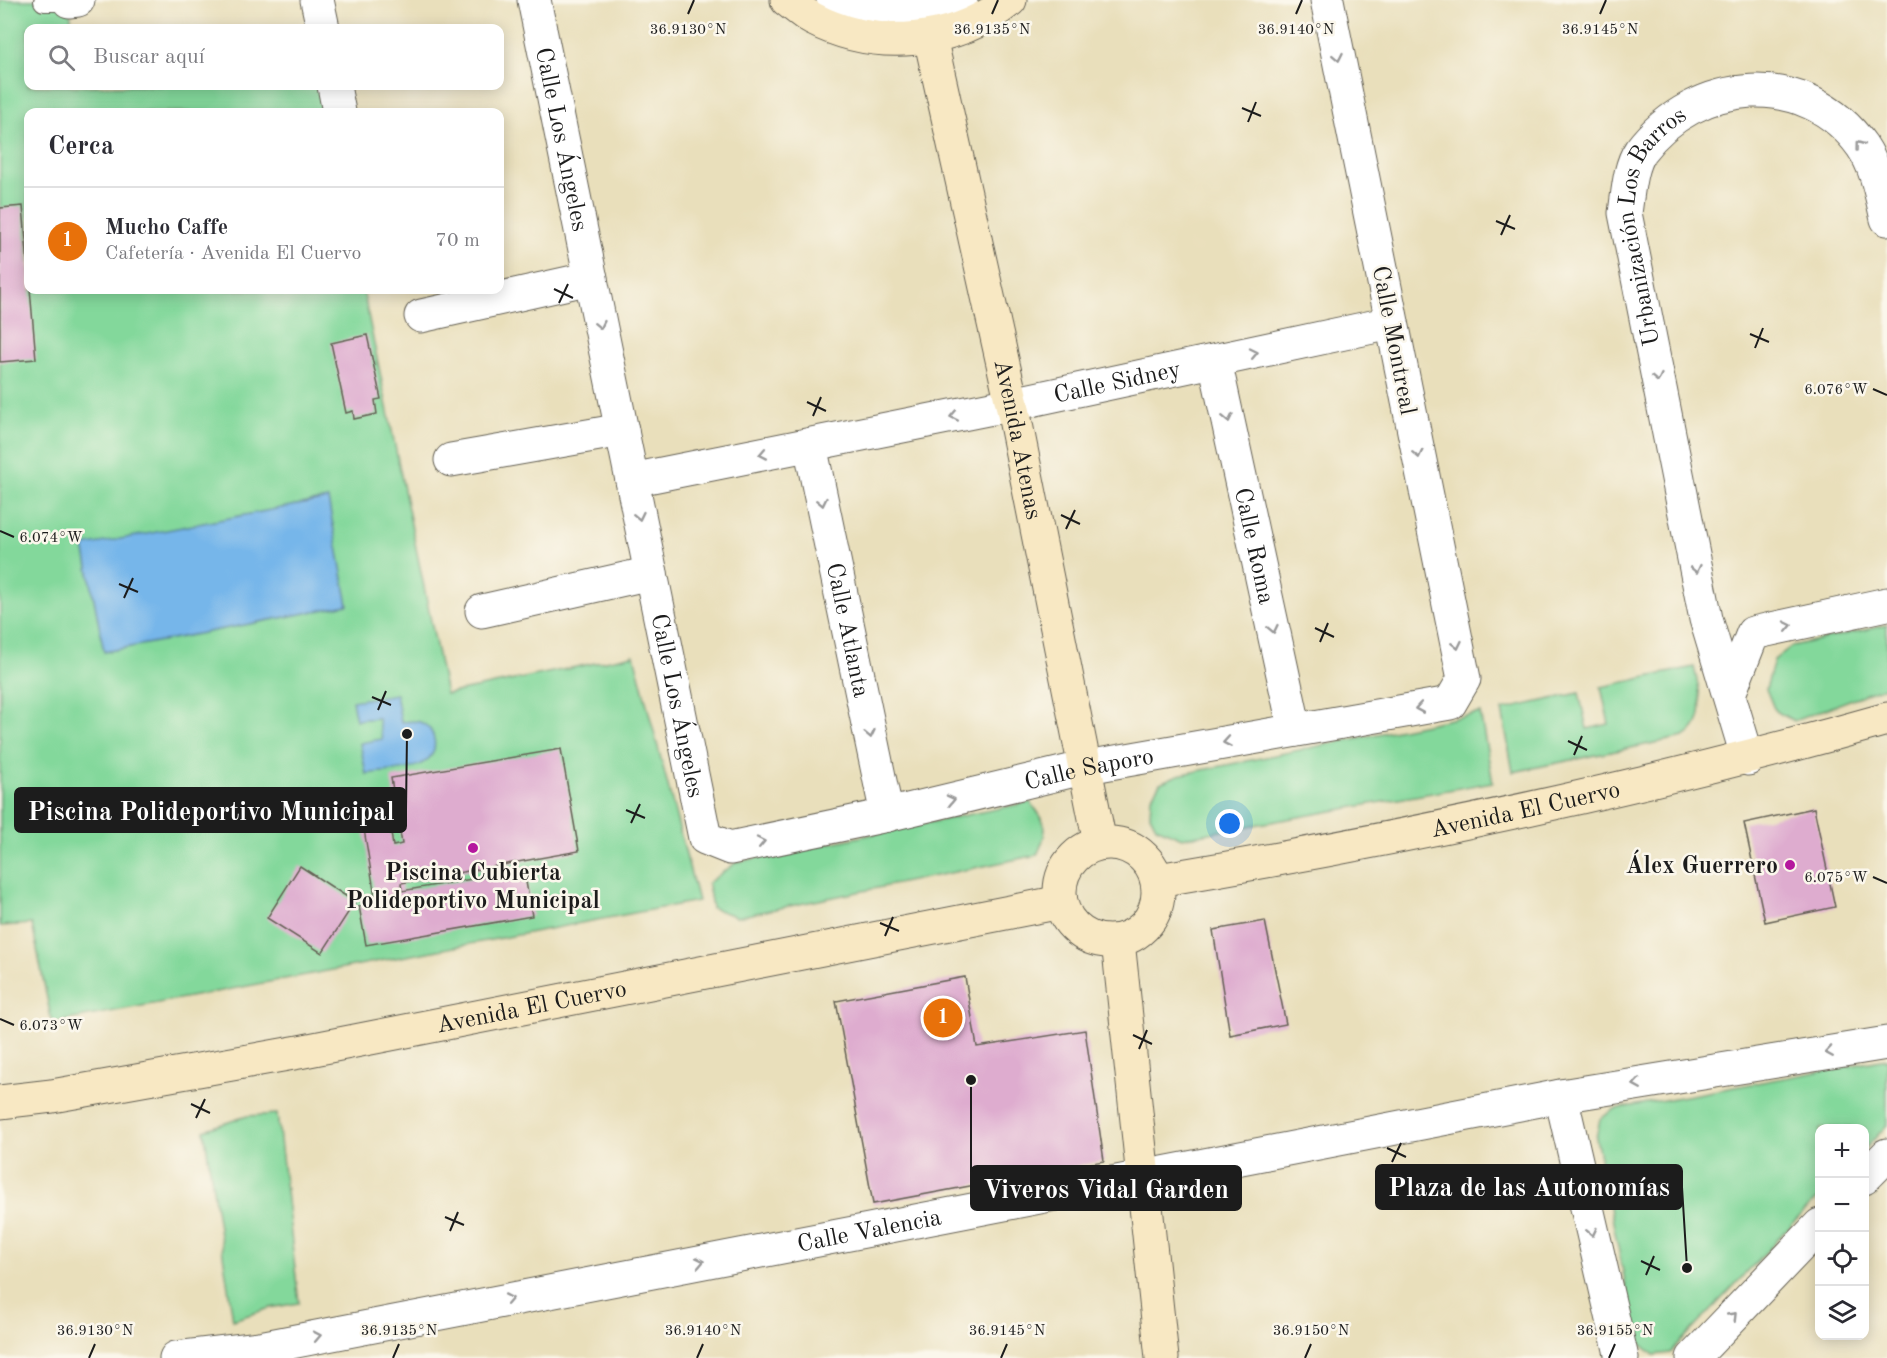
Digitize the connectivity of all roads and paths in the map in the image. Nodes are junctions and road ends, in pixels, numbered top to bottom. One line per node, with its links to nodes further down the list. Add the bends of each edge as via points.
1 (317, 0): 8 (street)
2 (534, 0): 13 (street, Calle Los Ángeles)
3 (787, 0): 9 (street, via 813,19 865,37)
4 (833, 0): 5 (street, via 854,9 894,15 934,10)
5 (962, 0)
6 (1010, 0): 9 (street, via 988,17)
7 (1327, 0): 15 (street, Calle Montreal, one-way to 15)
8 (322, 24)
9 (930, 37): 17 (street, Avenida Atenas)
10 (335, 90): 11 (street)
11 (338, 108)
12 (1887, 219): 25 (street, Urbanización Los Barros, one-way to 25, via 1878,177 1862,146 1835,118 1803,100 1765,89 1726,92 1696,105 1665,127 1639,153 1625,213)
13 (591, 278): 14 (street); 18 (street, Calle Los Ángeles, one-way to 18)
14 (421, 316)
15 (1391, 323): 16 (street, Calle Sidney, one-way to 15); 27 (street, Calle Montreal, one-way to 27)
16 (1215, 361): 17 (street, Calle Sidney); 30 (street, Calle Roma, one-way to 30)
17 (1012, 404): 19 (street, Calle Sidney, one-way to 19); 32 (street, Avenida Atenas)
18 (622, 430): 20 (street); 21 (street, Calle Los Ángeles)
19 (810, 445): 21 (street, Calle Sidney, one-way to 21); 33 (street, Calle Atlanta, one-way to 33)
20 (451, 460)
21 (632, 480): 22 (street, Calle Los Ángeles, one-way to 22)
22 (651, 573): 24 (street); 34 (street, Calle Los Ángeles)
23 (1887, 604): 26 (street, one-way to 23)
24 (482, 611)
25 (1706, 619): 26 (street); 28 (street, Urbanización Los Barros)
26 (1753, 633): 28 (street)
27 (1464, 679): 30 (street, Calle Saporo, one-way to 30, via 1450,703)
28 (1729, 694): 31 (street, Urbanización Los Barros)
29 (1887, 719): 31 (street, Avenida El Cuervo)
30 (1294, 730): 32 (street, Calle Saporo, one-way to 32)
31 (1748, 759): 36 (street, Avenida El Cuervo, via 1302,856)
32 (1087, 767): 33 (street, Calle Saporo, one-way to 32); 35 (street, Avenida Atenas)
33 (887, 815): 34 (street, Calle Saporo, one-way to 33, via 730,848)
34 (705, 838)
35 (1100, 843): 36 (street, via 1130,846 1143,855); 37 (street, via 1085,848 1064,871)
36 (1158, 880): 38 (street, via 1155,912 1146,925)
37 (1061, 902): 38 (street, via 1066,916 1088,937); 41 (street, Avenida El Cuervo, via 299,1053)
38 (1118, 941): 44 (street)
39 (1887, 1043): 40 (street, Calle Valencia, one-way to 40)
40 (1561, 1096): 44 (street, Calle Valencia); 49 (street, one-way to 49)
41 (0, 1102)
42 (1887, 1155): 43 (street)
43 (1869, 1173)
44 (1143, 1176): 46 (street, Calle Valencia, one-way to 44); 48 (street)
45 (1815, 1230): 50 (street, one-way to 45)
46 (260, 1353): 47 (street, Calle Valencia)
47 (176, 1358)
48 (1162, 1358)
49 (1622, 1358)
50 (1693, 1358)

